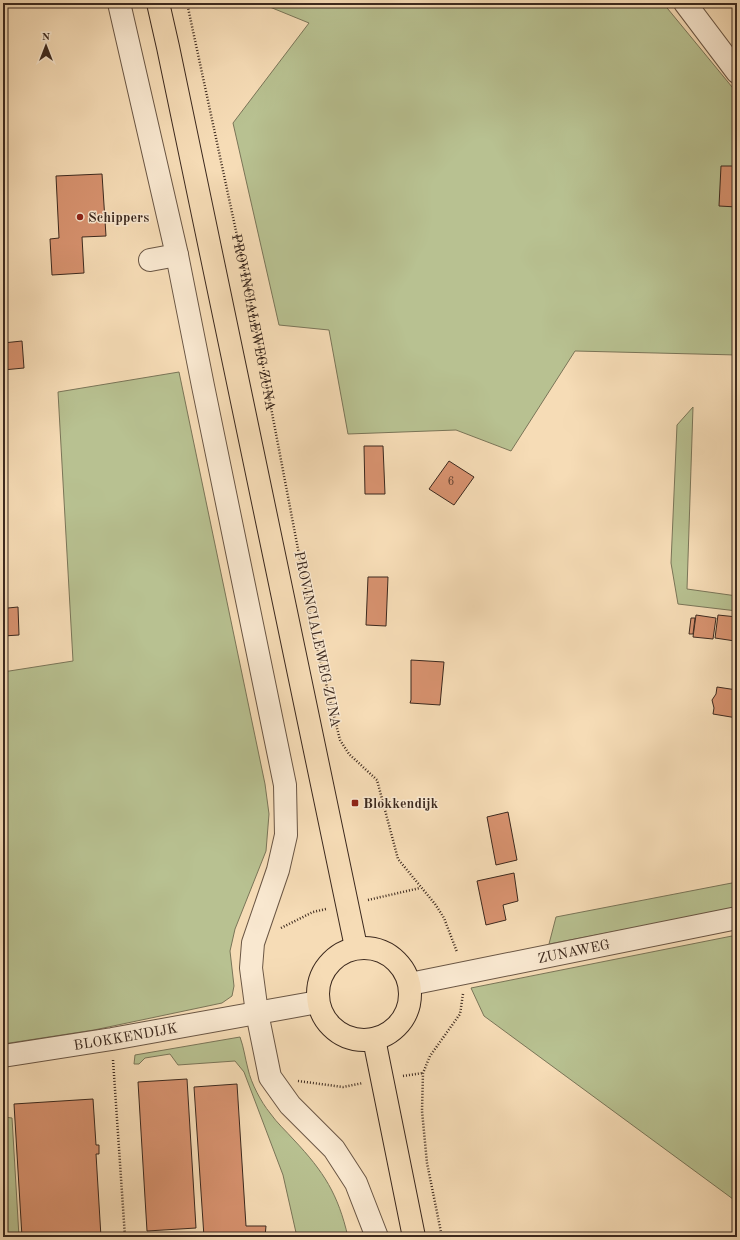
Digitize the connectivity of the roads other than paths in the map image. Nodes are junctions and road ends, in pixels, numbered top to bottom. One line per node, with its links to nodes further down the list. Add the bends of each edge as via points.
1 (119, 3): 5 (street)
2 (158, 3): 8 (main road, PROVINCIALEWEG ZUNA)
3 (685, 3): 4 (street)
4 (737, 72)
5 (178, 255): 6 (street); 11 (street, via 202,386 285,785 286,835 278,870 253,943 251,968)
6 (150, 260)
7 (737, 918): 9 (street, ZUNAWEG)
8 (356, 947): 9 (main road, via 385,951 402,966); 10 (main road, via 338,955 323,970 318,983)
9 (410, 984): 12 (main road, via 410,1003 405,1017 394,1030)
10 (318, 1002): 11 (street, BLOKKENDIJK); 12 (main road, via 324,1017 335,1031 352,1039)
11 (257, 1012): 13 (street, BLOKKENDIJK); 14 (street, via 270,1077 290,1104 334,1149 356,1183)
12 (374, 1039): 15 (main road)
13 (3, 1056)
14 (377, 1237)
15 (414, 1237)

